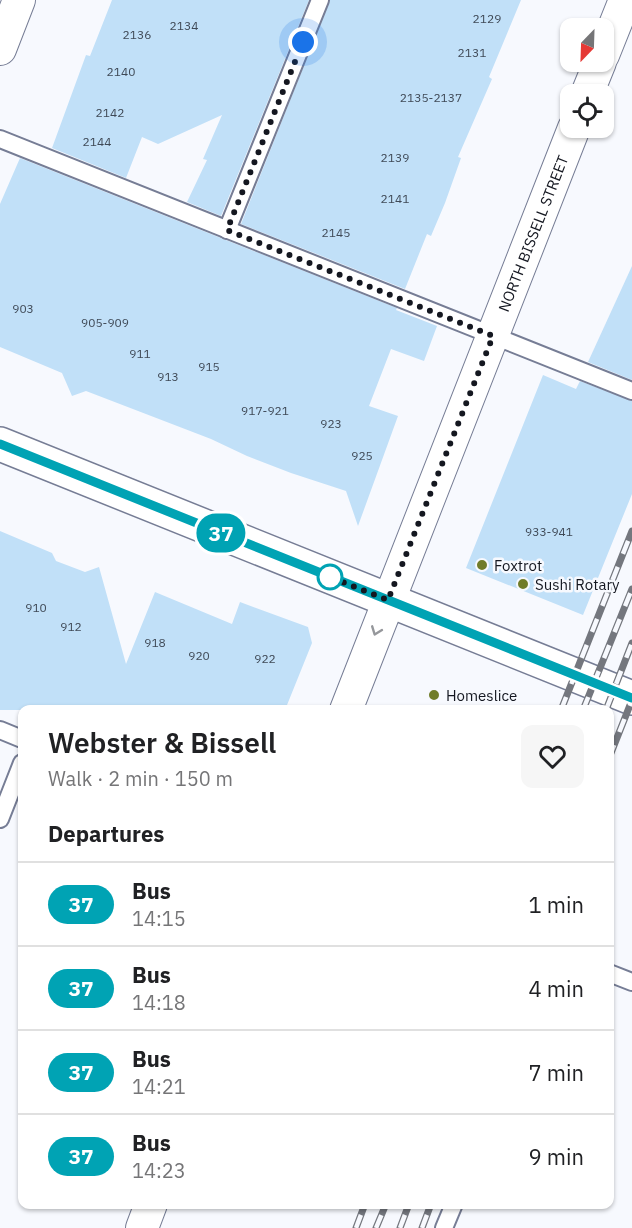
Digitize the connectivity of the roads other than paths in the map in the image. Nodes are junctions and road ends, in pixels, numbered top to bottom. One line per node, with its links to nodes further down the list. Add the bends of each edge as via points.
1 (19, 0): 5 (street)
2 (320, 0): 8 (lane)
3 (625, 0): 4 (street)
4 (614, 28)
5 (0, 49)
6 (570, 138): 9 (street, NORTH BISSELL STREET)
7 (0, 139): 8 (lane)
8 (227, 230): 9 (lane)
9 (493, 336): 10 (lane); 12 (street, NORTH BISSELL STREET)
10 (632, 391)
11 (0, 444): 12 (street)
12 (388, 600): 13 (street); 14 (street, NORTH BISSELL STREET, one-way to 14)
13 (632, 698)
14 (347, 705)
15 (0, 730): 16 (lane)
16 (18, 737)
17 (18, 773): 18 (lane)
18 (0, 819)
19 (614, 975): 20 (lane)
20 (632, 982)
21 (149, 1209): 23 (street)
22 (452, 1209): 24 (lane)
23 (142, 1228)
24 (444, 1228)

